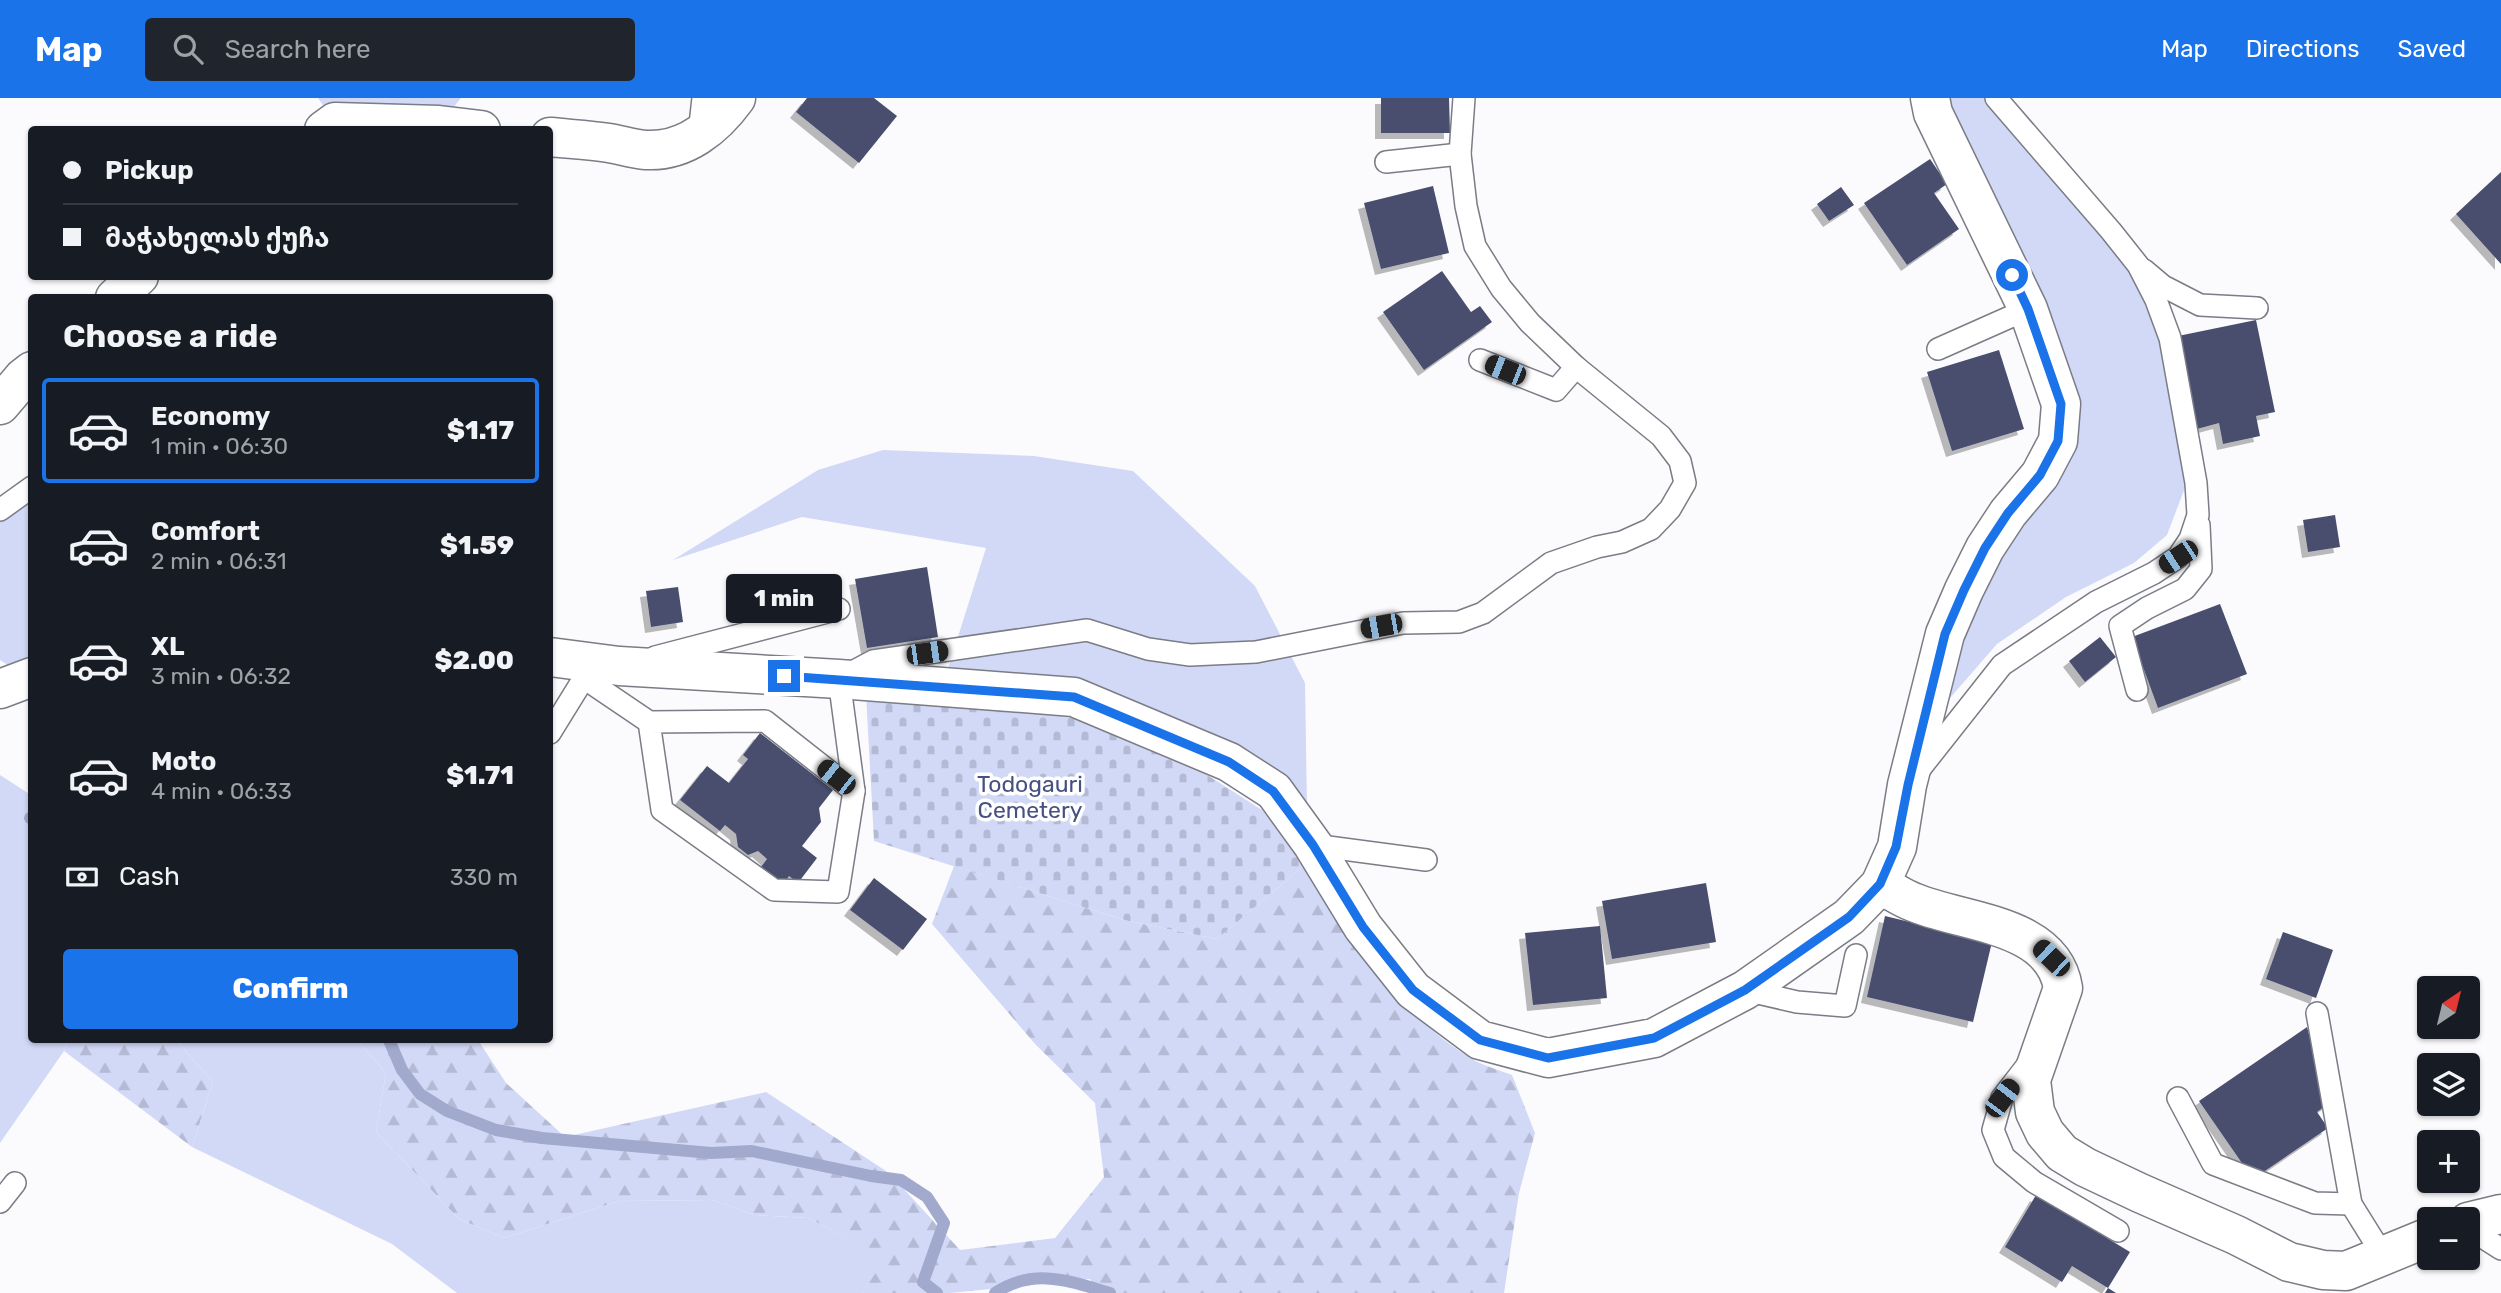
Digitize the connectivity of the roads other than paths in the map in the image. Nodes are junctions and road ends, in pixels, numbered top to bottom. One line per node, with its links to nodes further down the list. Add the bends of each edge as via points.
1 (704, 98): 8 (lane)
2 (736, 98): 8 (street, via 721,119)
3 (1464, 98): 10 (lane)
4 (1996, 98): 12 (lane)
5 (1929, 103): 16 (street)
6 (330, 126): 7 (street, via 335,122)
7 (447, 126)
8 (698, 135): 9 (street, via 675,147 647,150)
9 (553, 137)
10 (1460, 154): 11 (lane); 19 (lane, via 1475,246 1500,288)
11 (1386, 162)
12 (2138, 265): 15 (lane, via 2163,286 2200,304); 24 (lane, via 2170,338)
13 (135, 280): 14 (street)
14 (119, 294)
15 (2257, 308)
16 (2028, 309): 17 (lane); 33 (street, via 2061,404 2058,441 2040,475 1985,548 1964,590 1945,634)
17 (1938, 349)
18 (1480, 360): 19 (lane, via 1556,390)
19 (1576, 367): 28 (lane, via 1661,436 1680,461 1685,483 1670,509 1651,528 1622,542 1551,563 1483,613 1459,622 1404,623 1256,652 1190,656 1087,630 873,662)
20 (28, 374): 21 (street)
21 (0, 405)
22 (28, 490): 23 (lane)
23 (0, 510)
24 (2198, 515): 30 (lane, via 2201,569 2185,589 2120,626); 33 (lane, via 2178,557 2096,602 2002,665)
25 (839, 609): 26 (lane)
26 (584, 666): 28 (street); 31 (lane); 32 (lane)
27 (28, 678): 29 (street)
28 (839, 679): 34 (lane); 35 (street, via 1074,697 1229,762 1273,791)
29 (0, 689)
30 (2137, 690)
31 (649, 722): 34 (lane, via 765,721); 34 (lane, via 662,810 774,890 838,892)
32 (553, 727)
33 (1908, 785): 37 (street, via 1896,847)
34 (854, 791)
35 (1313, 845): 36 (lane); 39 (street, via 1363,927 1413,990 1480,1040 1548,1058 1654,1038)
36 (1426, 860)
37 (1880, 884): 39 (street, via 1849,917); 41 (street, via 1913,902 2036,943 2051,958 2063,988)
38 (1856, 955): 39 (lane, via 1845,1006 1797,1002)
39 (1745, 990)
40 (2317, 1013): 45 (lane)
41 (2043, 1044): 48 (lane, via 2002,1098 1993,1130 2004,1157 2034,1182); 52 (street, via 2032,1080 2035,1112 2045,1133 2063,1153 2085,1167 2288,1262 2346,1271)
42 (2178, 1098): 45 (lane, via 2213,1164 2315,1203)
43 (15, 1183): 44 (lane)
44 (0, 1202)
45 (2351, 1203): 52 (lane)
46 (2501, 1214): 47 (street)
47 (2480, 1219)
48 (2118, 1231)
49 (2480, 1236): 51 (lane)
50 (2417, 1242): 52 (street)
51 (2501, 1249)
52 (2384, 1257)

